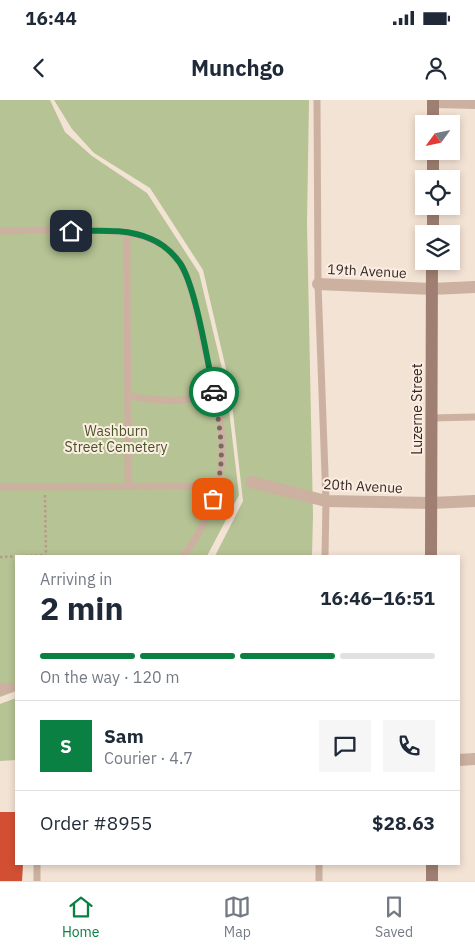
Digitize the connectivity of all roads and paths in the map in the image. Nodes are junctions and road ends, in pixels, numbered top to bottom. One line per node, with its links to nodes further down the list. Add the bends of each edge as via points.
1 (317, 100): 8 (lane)
2 (433, 101): 3 (street); 4 (street)
3 (475, 103)
4 (433, 115)
5 (0, 231): 6 (lane)
6 (127, 232): 11 (lane, via 150,238 169,249 180,264 189,282); 12 (lane)
7 (432, 270): 10 (street, Luzerne Street)
8 (318, 284): 10 (street, 19th Avenue); 21 (lane)
9 (475, 287): 10 (street, 19th Avenue)
10 (432, 289): 14 (street, Luzerne Street)
11 (214, 392): 12 (lane, via 198,398 147,400); 17 (lane, via 222,457)
12 (128, 395): 16 (lane)
13 (475, 417): 14 (lane)
14 (432, 418): 22 (street, Luzerne Street)
15 (251, 482): 21 (street, 20th Avenue)
16 (128, 486): 17 (lane); 19 (lane)
17 (216, 486): 24 (lane, via 210,512 196,540)
18 (0, 487): 19 (lane)
19 (45, 487): 23 (path)
20 (475, 501): 22 (street, 20th Avenue)
21 (326, 502): 22 (street, 20th Avenue); 25 (lane)
22 (431, 504): 26 (street, Luzerne Street)
23 (46, 555)
24 (184, 555)
25 (325, 555)
26 (431, 555)
27 (0, 557): 28 (path)
28 (15, 557)
29 (0, 686): 30 (lane)
30 (15, 687)
31 (15, 687): 32 (lane)
32 (0, 692)
33 (475, 759): 34 (street)
34 (460, 760)
35 (37, 865): 38 (lane)
36 (319, 865): 39 (lane)
37 (432, 865): 40 (street)
38 (37, 881)
39 (319, 881)
40 (432, 881)

